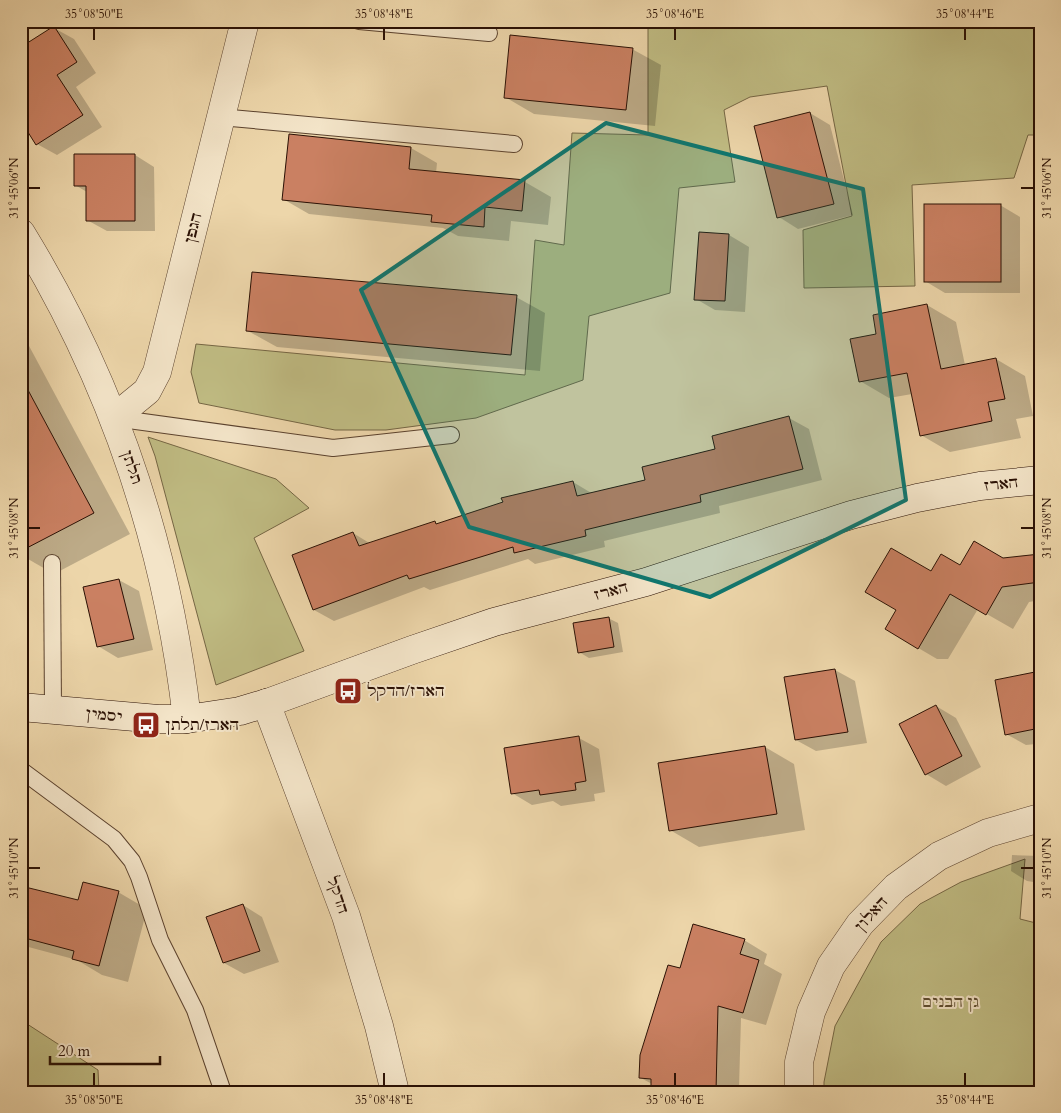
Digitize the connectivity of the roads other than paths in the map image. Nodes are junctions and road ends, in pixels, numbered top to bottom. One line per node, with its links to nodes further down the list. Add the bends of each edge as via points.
1 (245, 21): 4 (street, הגפן)
2 (358, 21): 3 (lane)
3 (489, 34)
4 (220, 117): 5 (lane); 7 (street, הגפן, via 157,372 147,391)
5 (514, 144)
6 (23, 239): 7 (street, תלתן, via 70,321)
7 (114, 418): 8 (lane, via 333,448); 14 (street, תלתן, via 157,552 176,637)
8 (451, 436)
9 (1040, 480): 11 (street, הארז, via 940,493 851,515 646,582 494,622)
10 (52, 563): 13 (lane)
11 (266, 703): 14 (street, הארז, via 240,711); 18 (street, הדקל, via 346,916)
12 (21, 707): 13 (street, יסמין)
13 (53, 710): 14 (street, יסמין, via 142,719)
14 (187, 719)
15 (21, 770): 17 (lane, via 114,839 132,861 160,940 195,1010)
16 (1040, 818): 19 (street, האלון, via 988,833 939,856 896,887 860,924 831,966 811,1012 799,1062)
17 (223, 1092)
18 (395, 1092)
19 (798, 1092)

